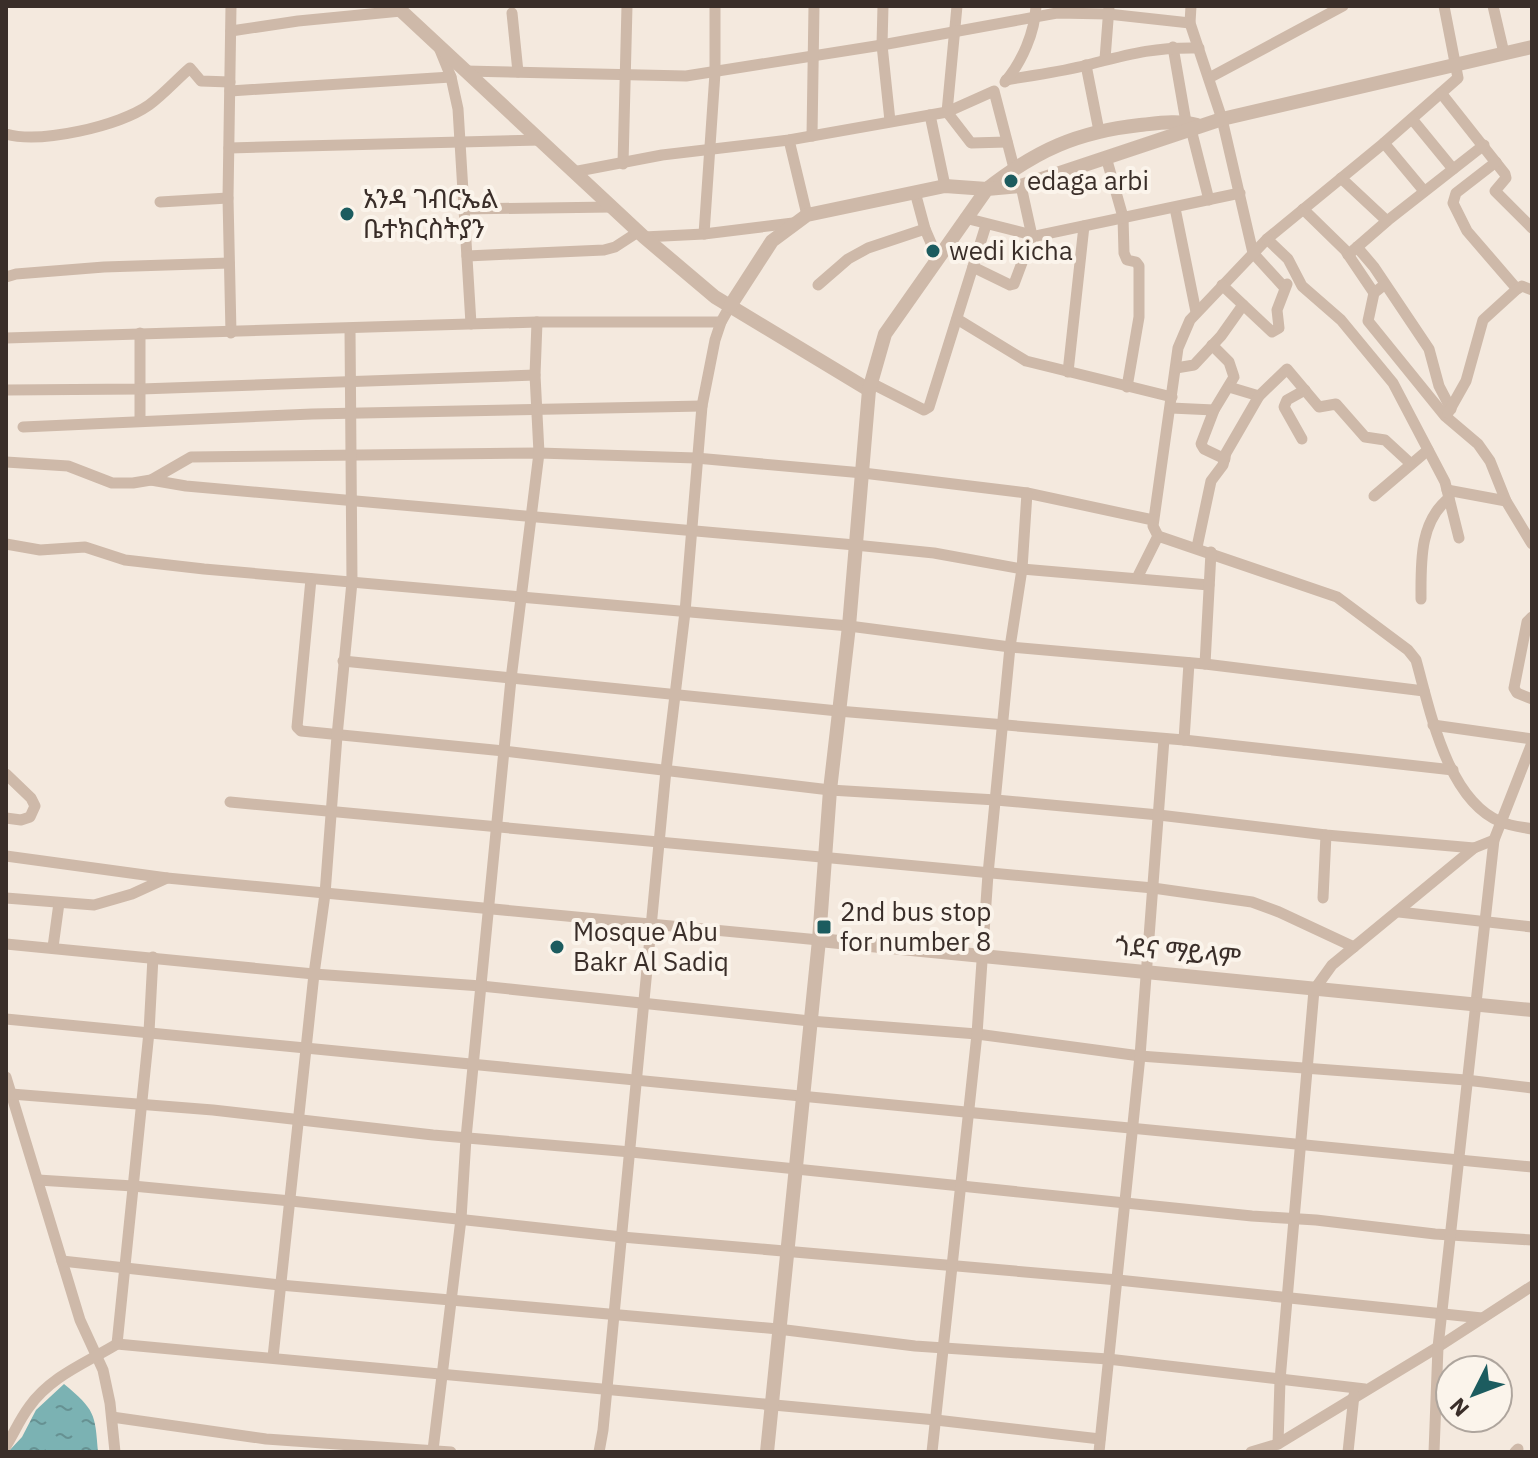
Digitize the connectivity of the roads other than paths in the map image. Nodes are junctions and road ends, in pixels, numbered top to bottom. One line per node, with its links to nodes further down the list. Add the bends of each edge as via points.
1 (231, 6): 16 (street)
2 (627, 6): 30 (street)
3 (715, 6): 28 (street)
4 (814, 6): 23 (street)
5 (883, 6): 18 (street)
6 (957, 6): 17 (street)
7 (1191, 6): 15 (street)
8 (1343, 6): 31 (street)
9 (1444, 6): 26 (street)
10 (1493, 6): 22 (street)
11 (399, 8): 16 (street); 29 (street)
12 (1108, 10): 13 (street); 15 (street); 24 (street)
13 (1035, 11): 17 (street); 32 (street, via 1022,56)
14 (512, 13): 27 (street)
15 (1190, 23): 21 (street)
16 (231, 31): 33 (street)
17 (956, 31): 18 (street); 36 (street)
18 (882, 45): 23 (street); 40 (street)
19 (1173, 47): 21 (street); 24 (street); 41 (street)
20 (1532, 47): 22 (street)
21 (1199, 48): 31 (street)
22 (1504, 53): 26 (street)
23 (812, 57): 28 (street); 44 (street)
24 (1105, 59): 25 (street)
25 (1086, 65): 32 (street); 42 (street)
26 (1455, 65): 35 (street, via 1458,78); 38 (street)
27 (518, 72): 29 (street); 30 (street)
28 (715, 73): 30 (street); 52 (street)
29 (458, 74): 33 (street); 45 (street); 47 (street)
30 (624, 76): 55 (street)
31 (1209, 78): 38 (street)
32 (1006, 80): 34 (street)
33 (230, 87): 43 (street, via 201,81 190,68 146,108 117,121 62,134); 51 (street)
34 (994, 91): 36 (street); 48 (street)
35 (1441, 93): 39 (street); 50 (street)
36 (947, 112): 37 (street); 48 (street, via 971,143)
37 (930, 115): 40 (street); 61 (street)
38 (1222, 119): 41 (street); 66 (street)
39 (1412, 119): 49 (street); 57 (street)
40 (890, 121): 44 (street)
41 (1193, 126): 42 (street); 53 (street); 68 (street)
42 (1099, 131): 56 (street, via 1046,149)
43 (6, 134)
44 (812, 136): 46 (street)
45 (541, 140): 47 (street); 58 (street)
46 (789, 140): 52 (street); 76 (street)
47 (460, 141): 51 (street); 72 (street)
48 (1007, 142): 56 (street)
49 (1384, 143): 59 (street); 64 (street)
50 (1484, 145): 54 (street); 57 (street)
51 (229, 148): 67 (street)
52 (711, 148): 55 (street); 82 (street)
53 (1106, 157): 62 (street); 74 (street)
54 (1496, 162): 60 (street); 80 (street, via 1506,178 1495,191)
55 (623, 164): 58 (street)
56 (1014, 168): 63 (street)
57 (1454, 168): 60 (street); 64 (street)
58 (573, 172): 70 (street)
59 (1341, 178): 73 (street); 77 (street)
60 (1467, 183): 98 (street, via 1453,197 1457,215)
61 (945, 186): 63 (street); 65 (street)
62 (1021, 186): 63 (street); 84 (street)
63 (987, 189): 75 (street)
64 (1424, 191): 77 (street)
65 (915, 192): 76 (street); 81 (street)
66 (1240, 193): 68 (street); 87 (street)
67 (228, 198): 69 (street); 90 (street)
68 (1209, 200): 71 (street)
69 (160, 202)
70 (612, 207): 72 (street); 83 (street)
71 (1175, 208): 74 (street); 102 (street)
72 (463, 209): 88 (street)
73 (1303, 209): 85 (street); 86 (street)
74 (1123, 217): 79 (street); 119 (street, via 1124,253 1138,263 1141,284)
75 (965, 218): 78 (street); 89 (street)
76 (800, 219): 82 (street); 101 (street, via 772,241)
77 (1387, 221): 86 (street)
78 (986, 225): 84 (street); 91 (street)
79 (1084, 226): 84 (street); 114 (street)
80 (1532, 228)
81 (925, 229): 89 (street); 94 (street, via 868,248)
82 (704, 234): 83 (street)
83 (641, 235): 88 (street, via 604,250); 101 (street)
84 (1032, 236): 91 (street, via 1012,285)
85 (1267, 239): 87 (street); 92 (street, via 1288,259)
86 (1353, 251): 97 (street, via 1374,267)
87 (1253, 253): 95 (street); 96 (street)
88 (467, 256): 106 (street)
89 (937, 257): 118 (street, via 885,334)
90 (229, 263): 93 (street); 109 (street)
91 (973, 267): 103 (street)
92 (1295, 275): 96 (street); 117 (street)
93 (6, 277)
94 (818, 285)
95 (1222, 285): 100 (street); 102 (street)
96 (1284, 287): 100 (street, via 1275,331)
97 (1379, 289): 113 (street, via 1368,321); 129 (street, via 1429,349)
98 (1517, 289): 99 (street); 129 (street, via 1480,325 1471,368)
99 (1532, 290)
100 (1243, 305): 111 (street)
101 (730, 306): 105 (street); 118 (street)
102 (1196, 312): 112 (street, via 1182,337)
103 (957, 319): 114 (street, via 1026,361); 118 (street, via 927,410)
104 (537, 322): 105 (street); 106 (street); 115 (street)
105 (721, 322): 126 (street)
106 (471, 324): 107 (street)
107 (350, 329): 109 (street); 116 (street)
108 (140, 333): 109 (street); 110 (street); 121 (street)
109 (231, 333)
110 (6, 338)
111 (1212, 345): 112 (street, via 1194,365); 120 (street, via 1231,365 1234,377)
112 (1176, 368): 125 (street)
113 (1408, 371): 117 (street); 129 (street)
114 (1068, 372): 119 (street)
115 (535, 375): 116 (street); 127 (street)
116 (349, 380): 121 (street); 130 (street)
117 (1393, 383): 134 (street)
118 (870, 386): 141 (street)
119 (1127, 387): 125 (street)
120 (1229, 387): 124 (street); 128 (street)
121 (141, 389): 122 (street); 131 (street)
122 (7, 390)
123 (1305, 390): 124 (street, via 1287,369); 133 (street, via 1284,407); 140 (street, via 1319,407 1336,404 1365,437 1385,440)
124 (1259, 396): 138 (street)
125 (1172, 402): 128 (street); 149 (street)
126 (702, 406): 127 (street); 137 (street)
127 (538, 409): 130 (street); 135 (street)
128 (1214, 410): 138 (street, via 1202,447)
129 (1448, 412): 147 (street, via 1485,454)
130 (350, 413): 131 (street); 136 (street)
131 (140, 421): 132 (street)
132 (23, 427)
133 (1302, 439)
134 (1428, 450): 140 (street); 144 (street)
135 (539, 453): 136 (street); 137 (street); 148 (street)
136 (353, 456): 142 (street, via 191,457); 146 (street)
137 (696, 458): 141 (street); 150 (street)
138 (1225, 459): 156 (street, via 1210,485)
139 (6, 462): 142 (street, via 68,466 112,483)
140 (1410, 463): 145 (street)
141 (863, 473): 143 (street); 155 (street)
142 (151, 480): 146 (street)
143 (1027, 493): 149 (street); 158 (street)
144 (1448, 494): 147 (street); 152 (street); 164 (street, via 1426,531)
145 (1374, 496)
146 (353, 499): 148 (street); 161 (street)
147 (1506, 501): 154 (street)
148 (532, 517): 150 (street); 163 (street)
149 (1153, 520): 151 (street)
150 (692, 531): 155 (street); 165 (street)
151 (1158, 536): 156 (street); 159 (street)
152 (1459, 538)
153 (6, 544): 160 (street, via 40,550 85,547 125,560)
154 (1532, 544)
155 (855, 545): 158 (street); 167 (street)
156 (1197, 547): 157 (street)
157 (1211, 552): 162 (street); 173 (street, via 1347,602 1412,654)
158 (1022, 569): 159 (street); 168 (street)
159 (1137, 578): 162 (street)
160 (311, 579): 161 (street); 179 (street, via 297,727)
161 (352, 582): 163 (street); 169 (street)
162 (1209, 585): 171 (street)
163 (523, 597): 165 (street); 172 (street)
164 (1421, 599)
165 (685, 612): 167 (street); 174 (street)
166 (1532, 617): 175 (street, via 1514,688)
167 (849, 626): 168 (street); 176 (street)
168 (1010, 647): 170 (street); 177 (street)
169 (343, 661): 172 (street); 179 (street)
170 (1189, 663): 171 (street); 181 (street)
171 (1205, 664): 173 (street)
172 (511, 679): 174 (street); 183 (street)
173 (1424, 691): 178 (street)
174 (675, 694): 176 (street); 184 (street)
175 (1532, 699)
176 (838, 711): 177 (street); 187 (street)
177 (1003, 724): 180 (street); 188 (street)
178 (1433, 725): 182 (street); 185 (street)
179 (337, 736): 183 (street); 190 (street)
180 (1164, 739): 181 (street); 191 (street)
181 (1184, 740): 185 (street)
182 (1532, 741): 193 (street)
183 (504, 751): 184 (street); 194 (street)
184 (666, 770): 187 (street); 198 (street)
185 (1453, 770): 193 (street, via 1475,802)
186 (6, 774): 192 (street, via 35,806 30,817)
187 (830, 790): 188 (street); 201 (street)
188 (996, 800): 191 (street); 202 (street)
189 (230, 802): 190 (street)
190 (332, 813): 194 (street); 205 (street)
191 (1159, 815): 196 (street); 204 (street)
192 (6, 818)
193 (1501, 822): 195 (street); 197 (street)
194 (496, 827): 198 (street); 209 (street)
195 (1532, 829)
196 (1326, 835): 199 (street); 207 (street)
197 (1494, 840): 199 (street); 211 (street)
198 (660, 842): 201 (street); 212 (street)
199 (1474, 848): 210 (street)
200 (6, 856): 203 (street)
201 (825, 859): 202 (street); 214 (street)
202 (988, 874): 204 (street); 219 (street)
203 (167, 878): 205 (street); 208 (street, via 111,902)
204 (1153, 888): 217 (street, via 1252,902); 220 (street)
205 (325, 894): 209 (street); 221 (street)
206 (6, 898): 208 (street)
207 (1323, 898)
208 (59, 903): 216 (street)
209 (488, 907): 212 (street); 222 (street)
210 (1399, 912): 211 (street); 217 (street)
211 (1484, 922): 213 (street); 225 (street)
212 (653, 924): 214 (street); 224 (street)
213 (1532, 927)
214 (819, 940): 219 (street, ጎደና ማይላም); 228 (street)
215 (6, 944): 216 (street)
216 (53, 947): 218 (street)
217 (1354, 947): 223 (street)
218 (153, 957): 221 (street); 229 (street)
219 (984, 957): 220 (street, ጎደና ማይላም); 230 (street)
220 (1146, 973): 223 (street, ጎደና ማይላም); 232 (street)
221 (314, 974): 222 (street); 231 (street)
222 (481, 986): 224 (street); 233 (street)
223 (1314, 990): 225 (street, ጎደና ማይላም); 234 (street)
224 (645, 1003): 228 (street); 236 (street)
225 (1474, 1006): 226 (street, ጎደና ማይላም); 237 (street)
226 (1532, 1010)
227 (6, 1019): 229 (street)
228 (810, 1021): 230 (street); 240 (street)
229 (149, 1032): 231 (street); 241 (street)
230 (977, 1034): 232 (street); 242 (street)
231 (307, 1046): 233 (street); 243 (street)
232 (1140, 1056): 234 (street); 244 (street)
233 (474, 1064): 236 (street); 245 (street)
234 (1307, 1068): 237 (street); 246 (street)
235 (6, 1077): 239 (street)
236 (636, 1078): 240 (street); 247 (street)
237 (1466, 1080): 238 (street); 248 (street)
238 (1532, 1088)
239 (11, 1094): 241 (street); 251 (street)
240 (803, 1097): 242 (street); 250 (street)
241 (141, 1104): 243 (street); 253 (street)
242 (967, 1112): 244 (street); 252 (street)
243 (299, 1119): 245 (street); 254 (street)
244 (1133, 1129): 246 (street); 255 (street)
245 (466, 1138): 247 (street); 256 (street)
246 (1300, 1144): 248 (street); 257 (street)
247 (631, 1152): 250 (street); 259 (street)
248 (1458, 1159): 249 (street); 258 (street)
249 (1532, 1167)
250 (795, 1168): 252 (street); 261 (street)
251 (38, 1180): 253 (street); 262 (street)
252 (960, 1185): 255 (street); 263 (street)
253 (133, 1186): 254 (street); 264 (street)
254 (291, 1201): 256 (street); 266 (street)
255 (1125, 1203): 257 (street); 265 (street)
256 (461, 1219): 259 (street); 268 (street)
257 (1296, 1219): 258 (street); 269 (street)
258 (1449, 1234): 260 (street); 271 (street)
259 (622, 1237): 261 (street); 270 (street)
260 (1532, 1240)
261 (786, 1250): 263 (street); 273 (street)
262 (62, 1261): 264 (street); 277 (street)
263 (953, 1264): 265 (street); 276 (street)
264 (124, 1267): 266 (street); 274 (street)
265 (1118, 1280): 269 (street); 279 (street)
266 (280, 1285): 268 (street); 278 (street)
267 (1532, 1286): 272 (street)
268 (451, 1299): 270 (street); 280 (street)
269 (1288, 1299): 271 (street); 281 (street)
270 (614, 1314): 273 (street); 282 (street)
271 (1442, 1314): 272 (street); 275 (street)
272 (1482, 1318): 275 (street)
273 (778, 1329): 276 (street); 284 (street)
274 (117, 1344): 277 (street); 278 (street)
275 (1438, 1347): 283 (street); 298 (street)
276 (944, 1348): 279 (street); 286 (street)
277 (97, 1356): 285 (street); 288 (street, via 45,1389)
278 (273, 1357): 280 (street)
279 (1108, 1359): 281 (street); 289 (street)
280 (442, 1375): 282 (street); 290 (street)
281 (1280, 1380): 283 (street); 287 (street)
282 (606, 1389): 284 (street); 293 (street)
283 (1359, 1392): 287 (street); 297 (street)
284 (772, 1405): 286 (street); 294 (street)
285 (112, 1417): 290 (street, via 266,1439); 291 (street)
286 (936, 1420): 289 (street); 295 (street)
287 (1278, 1444): 296 (street)
288 (6, 1446)
289 (1099, 1446)
290 (433, 1450): 292 (street)
291 (115, 1452)
292 (451, 1452)
293 (599, 1452)
294 (767, 1452)
295 (932, 1452)
296 (1251, 1452)
297 (1348, 1452)
298 (1434, 1452)

